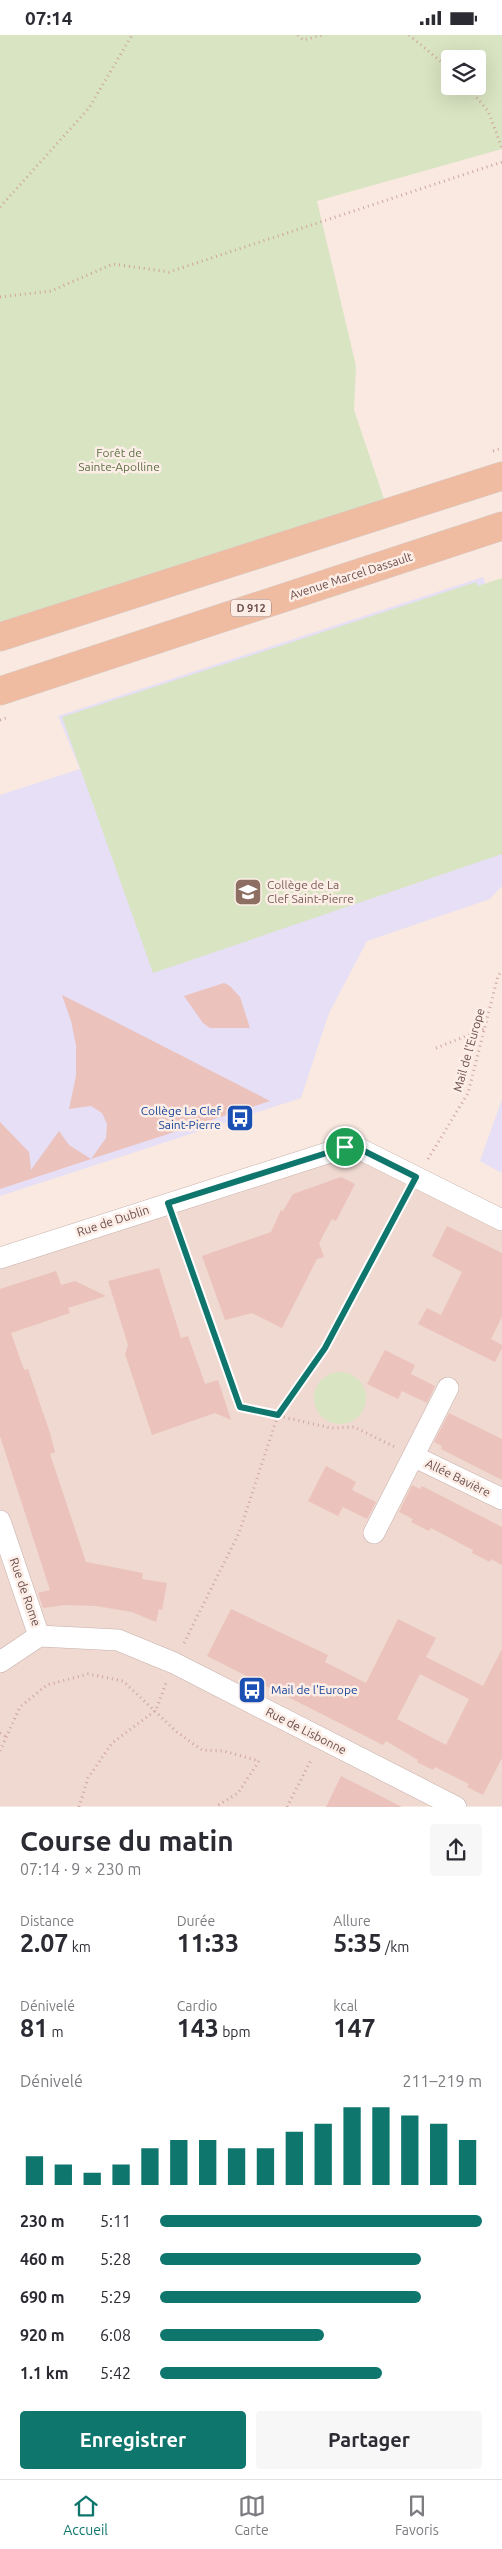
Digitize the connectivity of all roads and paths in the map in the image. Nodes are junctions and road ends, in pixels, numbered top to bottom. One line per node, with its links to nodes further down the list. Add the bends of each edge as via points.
1 (132, 35): 9 (path, via 89,108)
2 (298, 35): 3 (path, via 303,40)
3 (323, 35)
4 (409, 35): 5 (path)
5 (441, 62)
6 (475, 95): 7 (path, via 488,111)
7 (502, 148)
8 (502, 162): 10 (path, via 169,272 113,264 52,291)
9 (0, 207)
10 (0, 297)
11 (502, 476): 13 (main road)
12 (502, 526): 14 (main road, Avenue Marcel Dassault / D 912)
13 (0, 637)
14 (0, 691)
15 (502, 971): 16 (path, Mail de l'Europe)
16 (484, 1029): 17 (path); 18 (path, Mail de l'Europe, via 468,1093)
17 (436, 1048)
18 (416, 1177): 19 (street, Rue de Dublin, via 352,1145); 20 (street, Rue de Dublin); 23 (path, Mail de l'Europe, via 325,1348)
19 (168, 1203): 21 (street, Rue de Dublin); 23 (path, via 240,1407)
20 (502, 1220)
21 (0, 1258)
22 (448, 1388): 24 (street, Allée Bavière)
23 (278, 1415): 24 (path, via 331,1428 354,1427); 30 (path, Mail de l'Europe, via 239,1533)
24 (413, 1456): 25 (street, Allée Bavière); 27 (street, Allée Bavière)
25 (502, 1499)
26 (0, 1521): 28 (street, Rue de Rome)
27 (374, 1533)
28 (39, 1636): 29 (street); 30 (street, Rue de Lisbonne, via 118,1640)
29 (0, 1662)
30 (174, 1663): 31 (path, Mail de l'Europe); 34 (street, Rue de Lisbonne)
31 (156, 1710): 33 (path, via 123,1681 88,1674 47,1685 20,1707); 36 (path, via 112,1743 88,1778); 37 (path, via 177,1732 202,1750 224,1751 259,1761 238,1793)
32 (0, 1733): 33 (path)
33 (5, 1736): 35 (path)
34 (321, 1739): 38 (path); 39 (street, Rue de Lisbonne)
35 (0, 1751)
36 (79, 1807)
37 (215, 1807)
38 (287, 1807)
39 (456, 1807)

